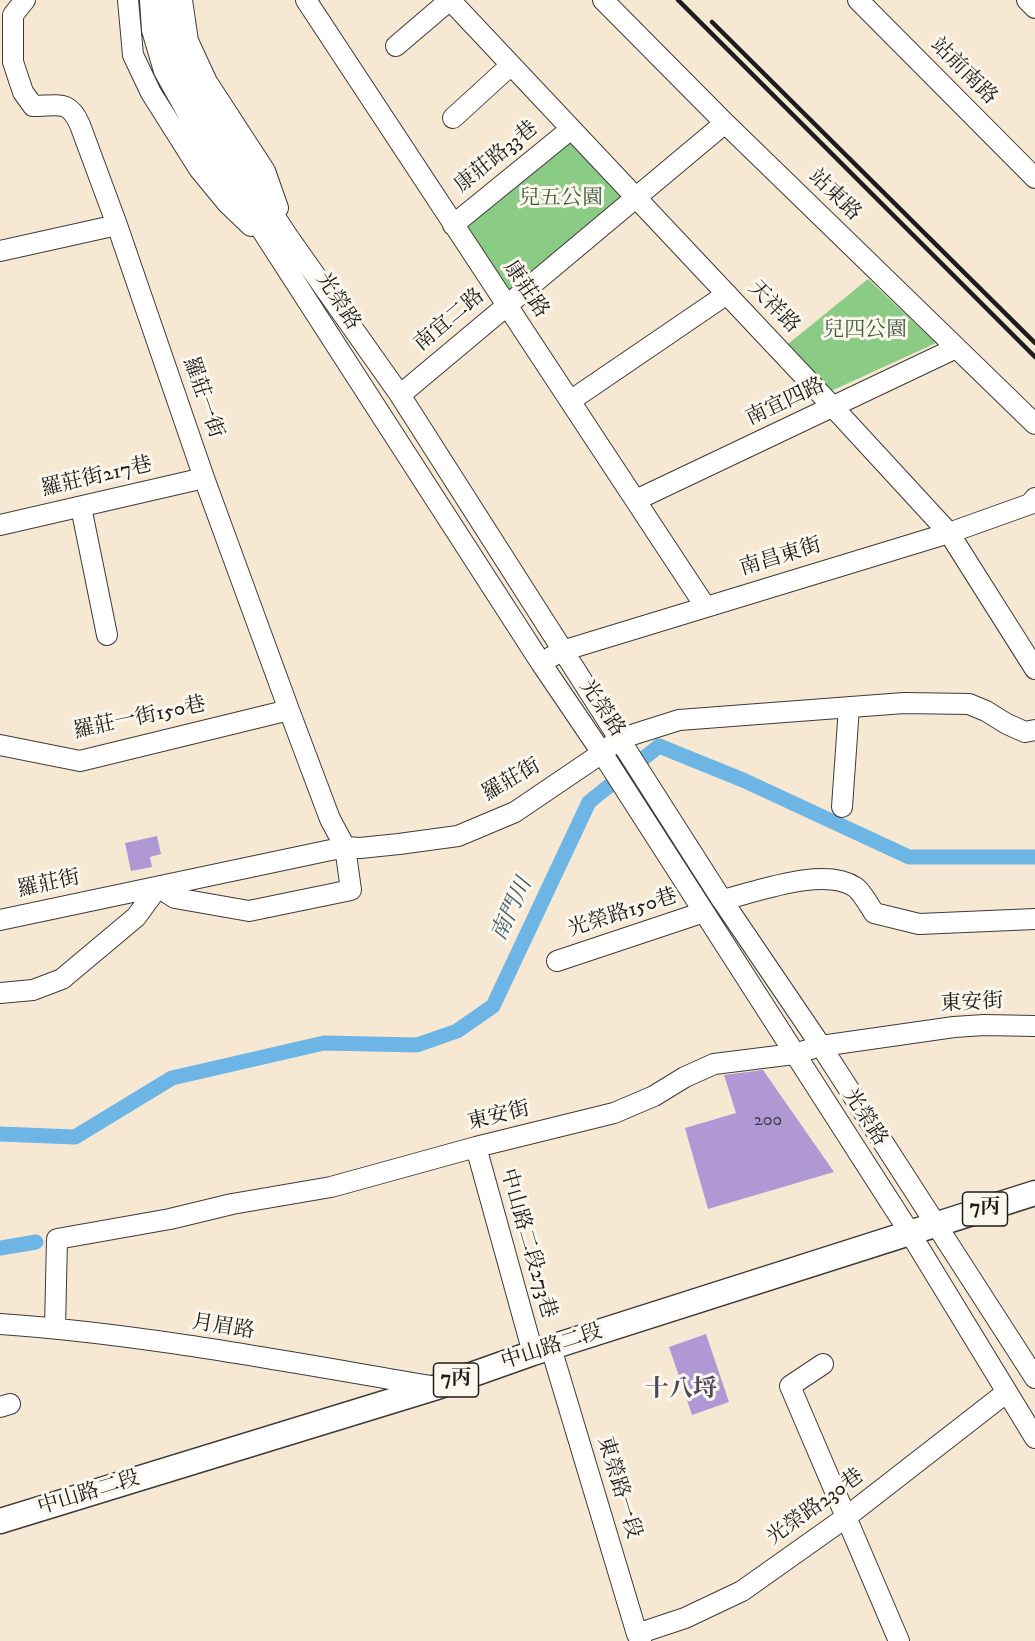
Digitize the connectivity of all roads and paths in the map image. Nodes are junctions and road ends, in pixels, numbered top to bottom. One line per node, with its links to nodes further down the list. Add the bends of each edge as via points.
1 (25, 0): 19 (street, 羅莊一街, via 13,15 12,32 14,62 23,92 33,106 63,105 75,113)
2 (128, 0): 21 (street, via 133,55 151,93 199,170 227,203)
3 (150, 0): 21 (street, 光榮路, via 152,30 164,71 194,125)
4 (166, 0): 21 (street, 光榮路, via 172,44)
5 (182, 0): 21 (street, via 188,40 207,82 265,171)
6 (306, 0): 20 (street, 康莊路)
7 (450, 0): 12 (street); 13 (street, 天祥路)
8 (603, 0): 15 (street, 站東路)
9 (858, 0): 17 (street, 站前南路)
10 (1027, 0): 11 (street)
11 (1035, 8)
12 (396, 46)
13 (511, 65): 14 (street); 16 (street, 天祥路)
14 (453, 118)
15 (725, 123): 18 (street, 南宜二路); 25 (street, 站東路)
16 (571, 129): 18 (street, 天祥路); 20 (street, 康莊路33巷)
17 (1035, 178)
18 (636, 199): 23 (street, 天祥路); 24 (street, 南宜二路)
19 (117, 225): 22 (street); 30 (street, 羅莊一街)
20 (453, 225): 24 (street, 康莊路)
21 (281, 242): 26 (street, 光榮路); 39 (street, 光榮路)
22 (0, 251)
23 (727, 294): 27 (street); 28 (street, 天祥路)
24 (506, 305): 26 (street, 南宜二路); 27 (street, 康莊路)
25 (956, 348): 28 (street, 南宜四路); 29 (street, 站東路)
26 (400, 394): 38 (street, 光榮路)
27 (570, 401): 32 (street, 康莊路)
28 (833, 407): 32 (street, 南宜四路); 35 (street, 天祥路)
29 (1035, 424)
30 (204, 478): 33 (street, 羅莊街217巷); 42 (street, 羅莊一街)
31 (1035, 498): 35 (street, 南昌東街, via 1030,504)
32 (636, 500): 36 (street, 康莊路)
33 (81, 507): 34 (street, 羅莊街217巷); 37 (street)
34 (0, 525)
35 (949, 533): 36 (street, 南昌東街); 40 (street, 天祥路)
36 (705, 606): 38 (street, 南昌東街)
37 (107, 635)
38 (562, 651): 39 (street, 南昌東街); 44 (street, 光榮路)
39 (541, 663): 46 (street, 光榮路)
40 (1035, 669)
41 (849, 707): 43 (street, 羅莊街, via 969,704 1025,732); 44 (street, 羅莊街, via 679,720); 47 (street)
42 (289, 710): 45 (street, 羅莊一街150巷, via 80,761); 48 (street, 羅莊一街, via 330,819)
43 (1035, 730)
44 (620, 739): 46 (street, 羅莊街); 50 (street, 光榮路)
45 (0, 745)
46 (602, 753): 48 (street, 羅莊街, via 515,812 458,836); 51 (street, 光榮路)
47 (842, 807)
48 (345, 847): 49 (street, 羅莊街); 49 (street, via 351,890 249,911 175,898)
49 (158, 887): 53 (street, 羅莊街); 55 (street, via 136,917 62,979 33,990)
50 (722, 900): 52 (street, via 809,878 832,878 855,887 874,913 919,924); 57 (street, 光榮路)
51 (704, 912): 54 (street, 光榮路150巷); 58 (street, 光榮路)
52 (1035, 919)
53 (0, 920)
54 (556, 961)
55 (0, 993)
56 (1035, 1026): 57 (street, 東安街, via 954,1027)
57 (821, 1046): 58 (street, 東安街); 61 (street, 光榮路)
58 (794, 1054): 59 (street, 東安街, via 714,1064 614,1113); 62 (street, 光榮路)
59 (476, 1147): 64 (street, 東安街, via 331,1187 57,1239); 65 (street, 中山路二段273巷)
60 (1035, 1193): 61 (main road, 中山路二段 / 7丙)
61 (936, 1225): 62 (main road, 中山路二段 / 7丙); 67 (street, 光榮路)
62 (910, 1233): 65 (main road, 中山路二段 / 7丙); 69 (street, 光榮路)
63 (0, 1324): 64 (street, 月眉路)
64 (55, 1328): 68 (street, 月眉路)
65 (542, 1351): 68 (main road, 中山路二段 / 7丙); 73 (street, 東榮路一段)
66 (823, 1364): 71 (street, via 789,1386)
67 (1035, 1378)
68 (437, 1387): 72 (main road, 中山路二段 / 7丙)
69 (1007, 1392): 70 (street, 光榮路); 71 (street, 光榮路230巷)
70 (1035, 1438)
71 (845, 1518): 73 (street, 光榮路230巷, via 742,1591); 74 (street)
72 (0, 1521)
73 (639, 1638)
74 (898, 1641)

